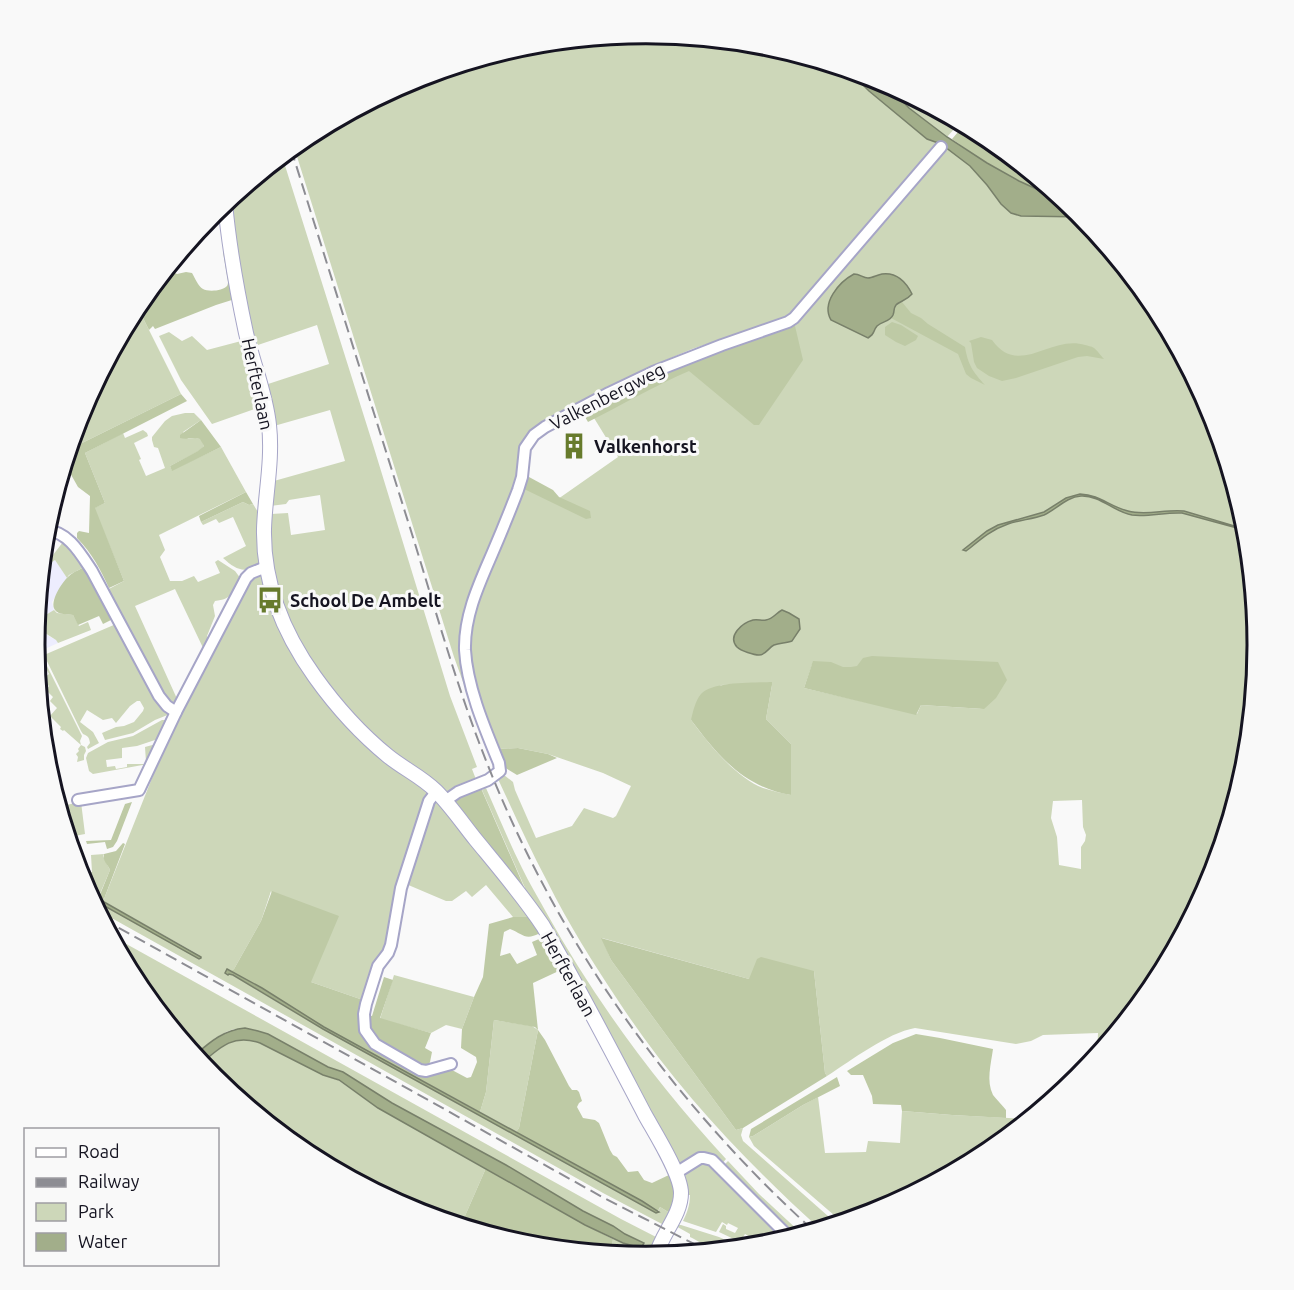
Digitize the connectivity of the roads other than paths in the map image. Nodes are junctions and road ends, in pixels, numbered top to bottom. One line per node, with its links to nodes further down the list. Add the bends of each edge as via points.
1 (941, 147): 6 (street, Valkenbergweg, via 791,320 632,381 551,423 531,438 525,448 519,490 475,596 465,640 468,672 500,771 488,780)
2 (226, 216): 4 (street, Herfterlaan, via 246,333 269,424)
3 (56, 532): 5 (street, via 83,557 159,696)
4 (266, 567): 5 (street, via 246,578); 6 (street, Herfterlaan, via 286,630 316,679 362,733)
5 (176, 712): 7 (street, via 139,790)
6 (441, 796): 8 (street, via 429,801 401,888 391,945 378,966 364,1020 365,1030 375,1044 420,1070); 9 (street, Herfterlaan, via 543,926)
7 (78, 800)
8 (451, 1064)
9 (676, 1173): 10 (street, via 700,1158 712,1160); 11 (street, Herfterlaan, via 680,1202)
10 (783, 1231)
11 (658, 1246)

